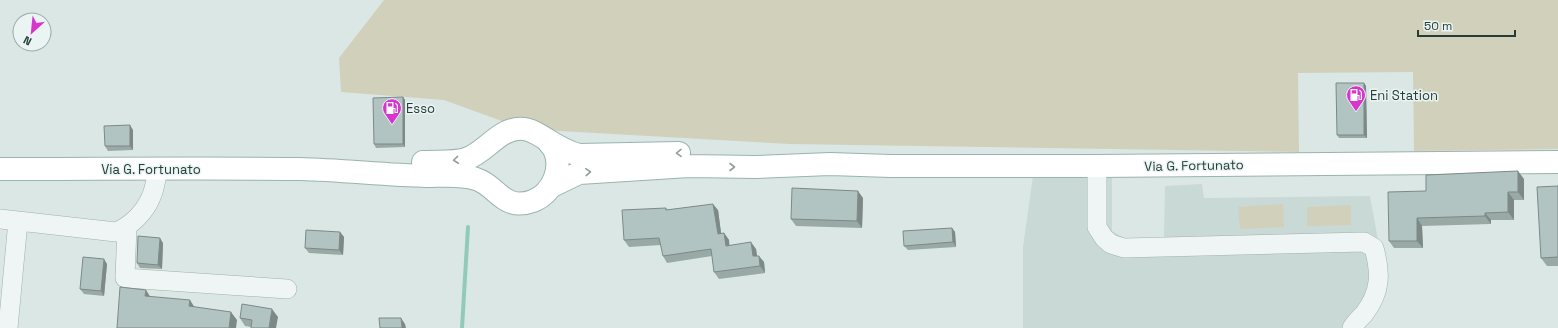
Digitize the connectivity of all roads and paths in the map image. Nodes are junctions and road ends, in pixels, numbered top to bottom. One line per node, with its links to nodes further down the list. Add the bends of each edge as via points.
1 (546, 140): 2 (main road, via 536,132 518,129 500,135); 4 (main road, one-way to 1, via 747,153 579,155); 9 (main road, via 554,150 557,162 557,174)
2 (491, 144): 8 (main road, one-way to 8, via 465,159); 10 (main road, via 485,154 483,166)
3 (1558, 162): 5 (main road, Via G. Fortunato)
4 (830, 164): 5 (main road, Via G. Fortunato); 9 (main road, one-way to 4, via 579,173 689,166)
5 (1097, 166): 16 (street, via 1097,227 1111,244 1124,248 1364,242 1374,248 1379,284 1373,300)
6 (0, 169): 7 (main road, Via G. Fortunato)
7 (158, 169): 8 (main road, Via G. Fortunato); 13 (street, via 151,197 140,214)
8 (302, 169): 10 (main road, via 455,176 477,179)
9 (552, 186): 10 (main road, via 534,201 522,203 510,202)
10 (491, 188)
11 (0, 219): 12 (street)
12 (18, 221): 13 (street, via 116,232); 15 (street)
13 (127, 227): 14 (street, via 125,278)
14 (287, 288)
15 (8, 328)
16 (1352, 328)

